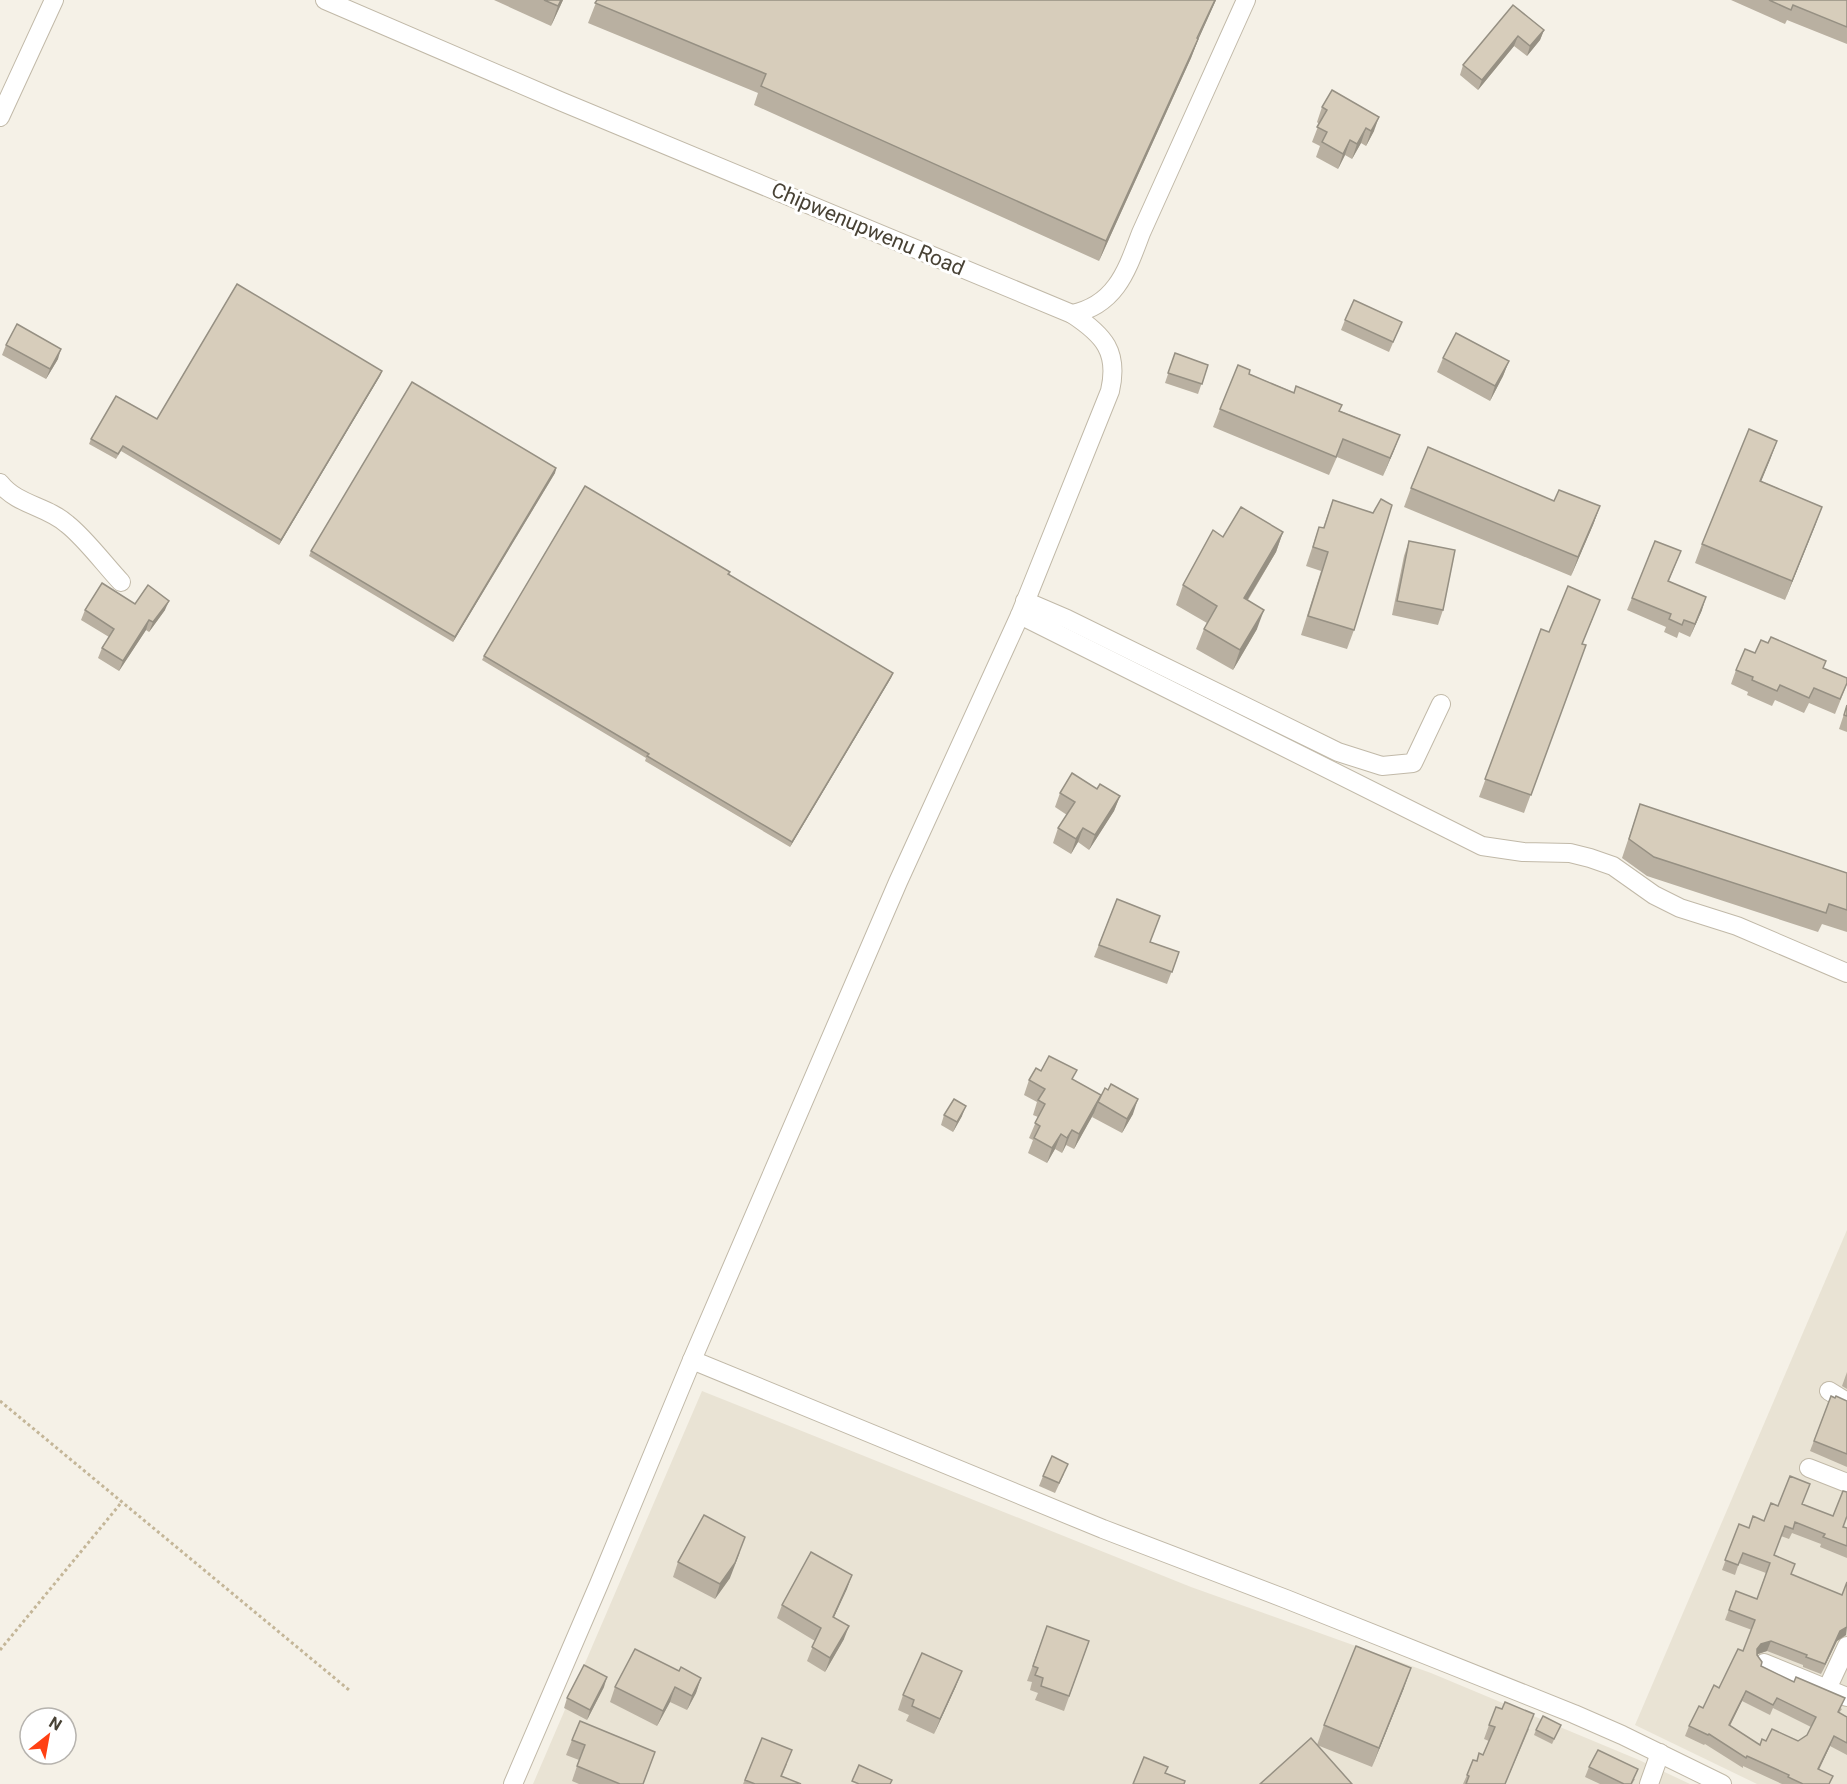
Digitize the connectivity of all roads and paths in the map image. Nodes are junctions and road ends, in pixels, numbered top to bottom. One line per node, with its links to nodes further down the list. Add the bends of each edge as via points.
1 (54, 0): 4 (street)
2 (325, 0): 5 (street, Chipwenupwenu Road)
3 (1246, 0): 5 (street, via 1130,263 1110,295 1097,306)
4 (0, 117)
5 (1072, 314): 8 (street, Chipwenupwenu Road, via 1102,337 1111,353 1114,374)
6 (0, 483): 7 (street, via 28,504 68,524)
7 (121, 582)
8 (1022, 608): 9 (street, via 1067,619 1338,752 1383,766 1413,763); 10 (street, via 1482,846 1570,853 1613,866 1680,908 1737,926); 11 (street, Chipwenupwenu Road, via 897,882)
9 (1441, 704)
10 (1847, 973)
11 (692, 1360): 24 (street, via 1102,1529 1563,1710); 25 (street, Chipwenupwenu Road)
12 (1828, 1391): 14 (street)
13 (0, 1401): 17 (path)
14 (1847, 1402)
15 (1809, 1468): 16 (street)
16 (1847, 1483)
17 (121, 1503): 19 (path); 22 (path)
18 (1847, 1646): 21 (street)
19 (0, 1650)
20 (1764, 1663): 21 (street)
21 (1827, 1689): 23 (street)
22 (349, 1690)
23 (1847, 1697)
24 (1660, 1753): 26 (street); 27 (street)
25 (513, 1784)
26 (1649, 1784)
27 (1722, 1784)

